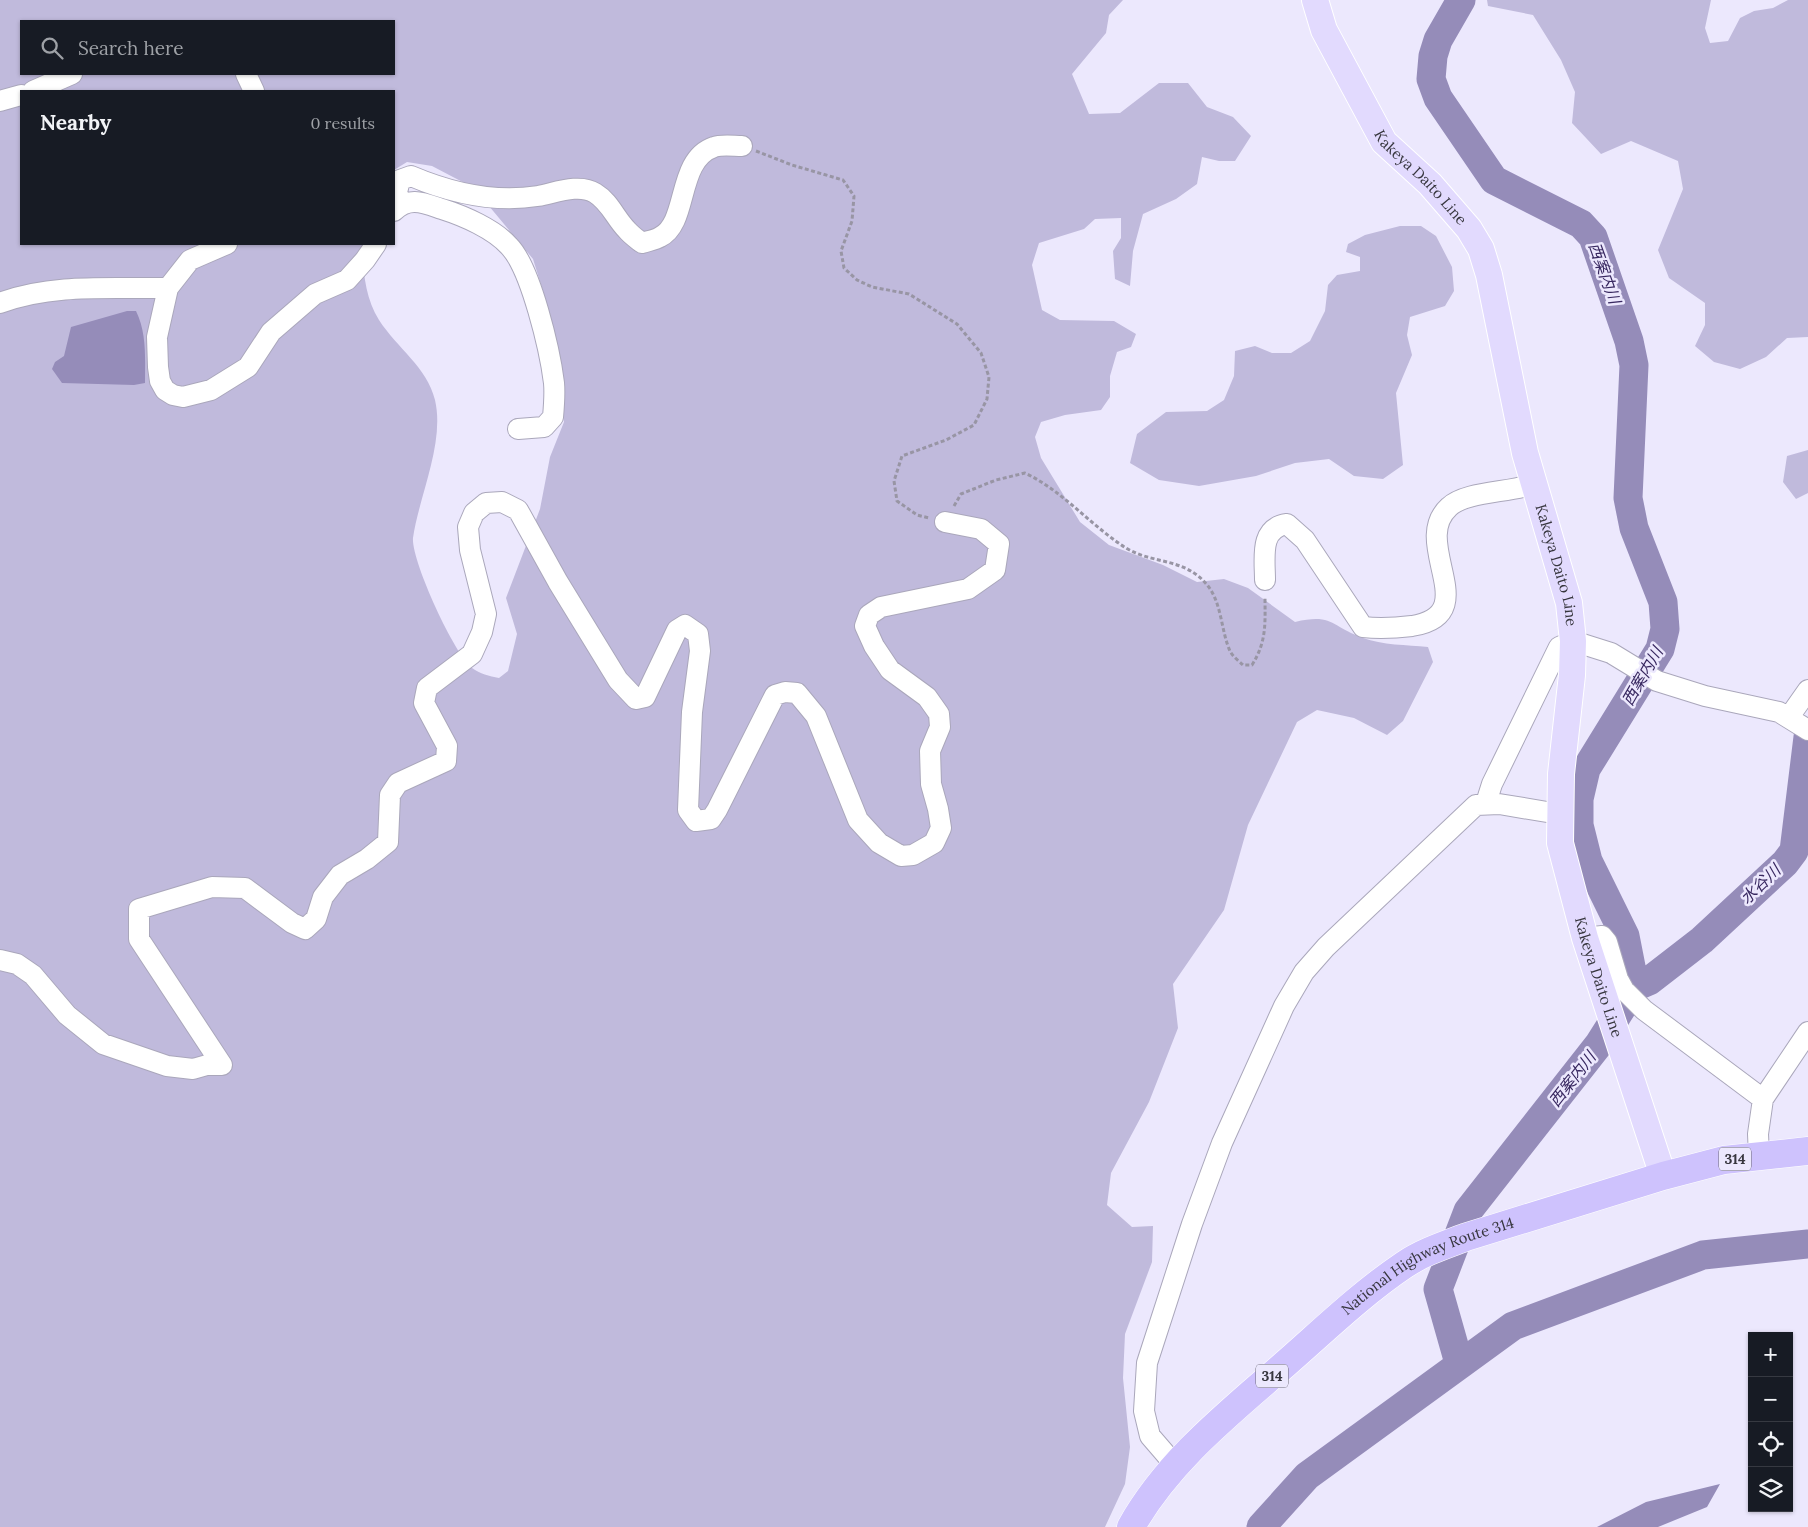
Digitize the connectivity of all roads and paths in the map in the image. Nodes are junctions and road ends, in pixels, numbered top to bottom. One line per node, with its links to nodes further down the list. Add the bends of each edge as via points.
1 (1315, 0): 15 (main road, Kakeya Daito Line, via 1324,30 1384,142 1430,184 1469,229 1481,249)
2 (70, 75): 4 (street)
3 (246, 75): 5 (street)
4 (35, 90)
5 (254, 90)
6 (20, 95): 7 (street)
7 (0, 101)
8 (742, 146): 9 (street, via 714,147 695,160 677,216 662,236 642,242 626,230 609,205 593,192 577,188 518,199 484,197 441,188 411,176 400,180); 16 (path, via 843,180 854,196 852,221 841,252 844,268 857,280 872,287 909,294 957,324 981,353 989,377 987,400 974,425 946,440 902,456 894,481 898,501 916,515)
9 (397, 207): 14 (street, via 416,200 453,213 496,235 510,246 522,266 546,337 554,385 553,417 544,427)
10 (224, 245): 12 (street, via 190,260)
11 (375, 245): 12 (street, via 347,280 315,294 271,332 248,367 211,390 183,397 165,390 158,368 157,338)
12 (168, 288): 13 (street, via 59,290 17,296)
13 (0, 303)
14 (518, 429)
15 (1533, 484): 17 (street, via 1517,490 1462,498 1439,517 1436,532 1447,599 1442,614 1429,623 1384,630 1363,627 1305,540 1287,524 1276,526 1268,534); 18 (main road, Kakeya Daito Line, via 1569,603)
16 (945, 522): 17 (path, via 961,494 996,480 1025,473 1048,484 1087,519 1128,549 1192,571 1209,587 1230,652 1243,666 1252,665 1262,650); 24 (street, via 980,529 999,544 995,570 968,590 881,607 870,615 865,626 890,670 927,697 939,714 940,727 930,751 931,784 941,828 934,843 913,855 901,856 879,843 858,820 816,716 797,693 775,695 717,810 711,819 696,821 688,810 692,712 700,651 698,634 685,626 677,630 646,697 636,698 618,680 518,510 502,502 486,503 474,513 468,527 470,550 486,614 482,632 472,654 427,688 424,703 447,746 446,761 398,783 390,795 388,842 340,875 323,897 316,919 305,929 244,888 212,887 139,909 139,939 222,1065 167,1066 103,1044 67,1015 33,975 17,964)
17 (1265, 580)
18 (1574, 641): 20 (street, via 1611,653 1657,681 1705,696 1779,712); 21 (street, via 1559,647 1492,784); 22 (main road, Kakeya Daito Line)
19 (1808, 690): 20 (street)
20 (1799, 724)
21 (1486, 803): 22 (street); 30 (street, via 1476,805 1326,947 1304,972 1284,1006 1222,1143 1147,1363 1144,1410 1150,1436)
22 (1559, 814): 23 (main road, Kakeya Daito Line, via 1560,843)
23 (1585, 938): 26 (street, via 1602,936 1607,942 1618,979 1638,1004); 29 (main road, Kakeya Daito Line)
24 (0, 960)
25 (1808, 1032): 26 (street)
26 (1763, 1099): 28 (street, via 1758,1134)
27 (1808, 1151): 28 (highway, National Highway Route 314 / 314)
28 (1759, 1156): 29 (highway, National Highway Route 314 / 314, via 1724,1160)
29 (1663, 1176): 30 (highway, National Highway Route 314 / 314, via 1466,1237 1436,1248 1405,1265 1367,1293 1203,1436)
30 (1175, 1465): 31 (highway, National Highway Route 314 / 314, via 1147,1499)
31 (1131, 1527)

